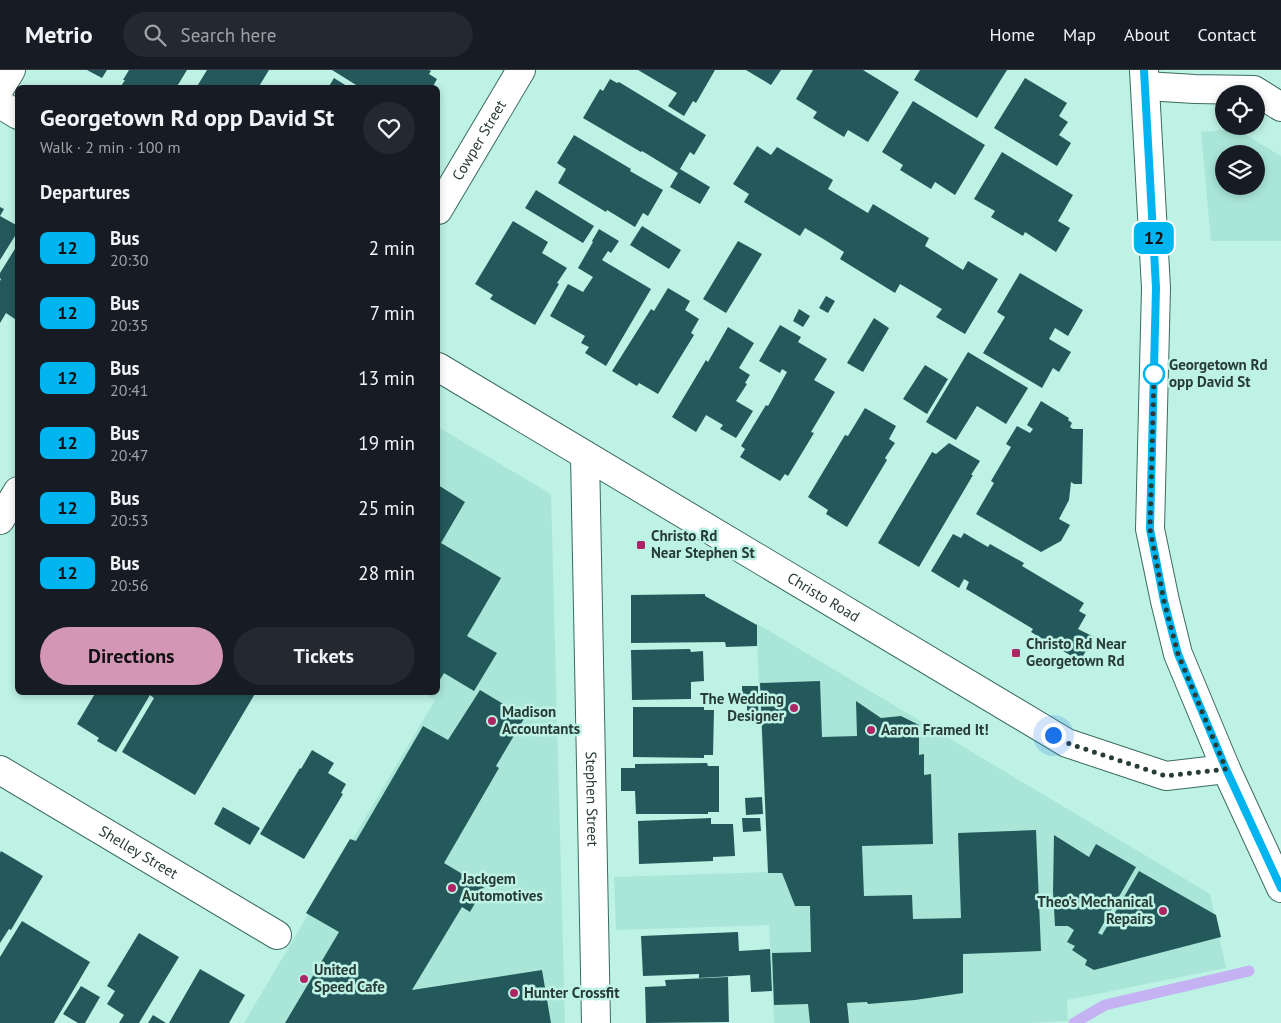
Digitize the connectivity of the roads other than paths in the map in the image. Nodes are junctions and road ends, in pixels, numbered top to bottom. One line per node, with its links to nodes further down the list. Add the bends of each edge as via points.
1 (11, 70): 4 (street)
2 (521, 70): 8 (street, Cowper Street)
3 (1144, 78): 6 (street, via 1195,89 1254,90); 13 (street, via 1156,288 1150,529 1178,654)
4 (0, 88)
5 (0, 104): 7 (street)
6 (1281, 107)
7 (15, 113)
8 (440, 207)
9 (440, 368): 10 (street, Christo Road)
10 (585, 455): 13 (street, Christo Road, via 1067,743 1166,776); 17 (street, Stephen Street)
11 (15, 496): 12 (street)
12 (0, 520)
13 (1226, 769): 15 (street)
14 (0, 770): 16 (street, Shelley Street)
15 (1281, 888)
16 (277, 935)
17 (596, 1023)

